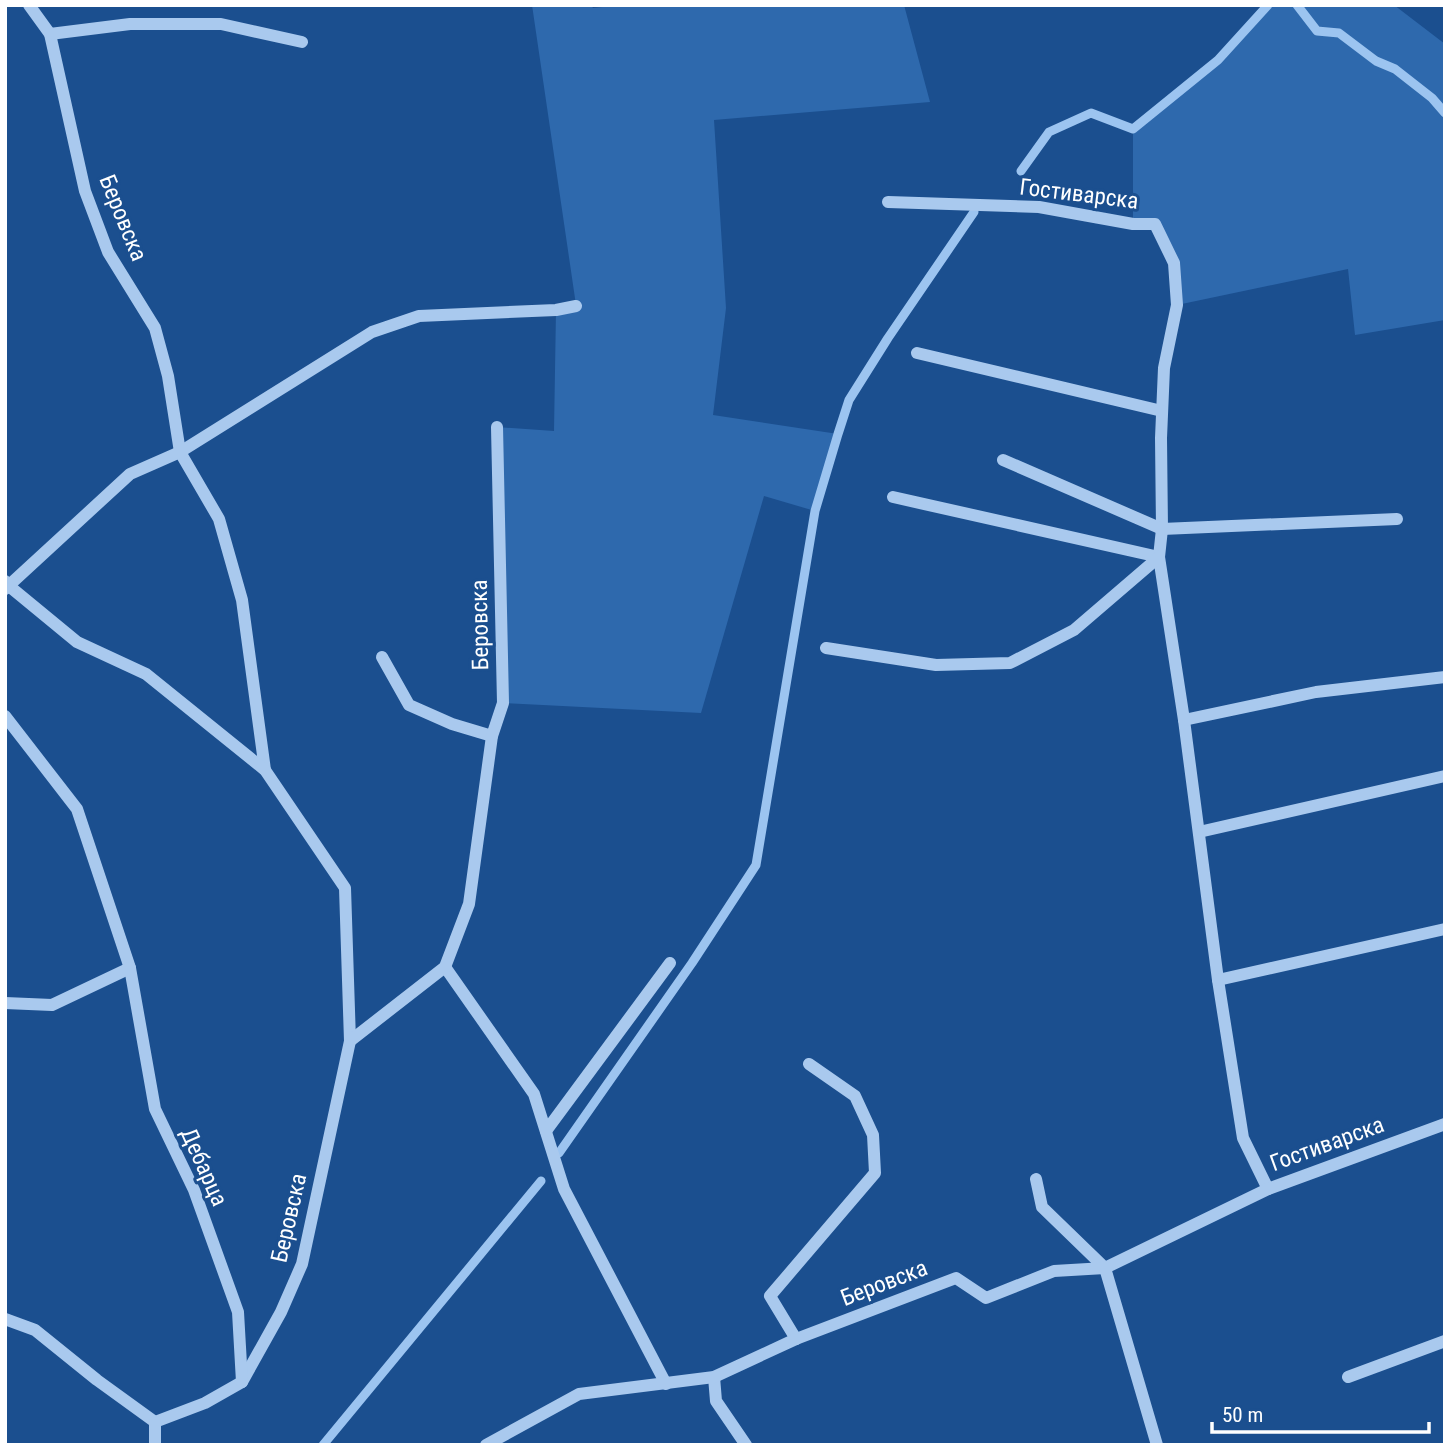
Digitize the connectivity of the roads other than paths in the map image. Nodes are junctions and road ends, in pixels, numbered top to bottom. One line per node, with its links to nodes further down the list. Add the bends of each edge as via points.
1 (29, 5): 2 (street, Беровска)
2 (50, 33): 3 (street, via 130,24 221,24); 9 (street, Беровска, via 85,191 108,252 155,327 169,376)
3 (302, 42)
4 (888, 202): 7 (street, Гостиварска, via 1039,207 1155,224 1174,263 1177,305 1164,368)
5 (576, 306): 9 (street, Беровска, via 419,316 372,332)
6 (917, 354): 7 (street)
7 (1162, 411): 13 (street, Гостиварска)
8 (497, 427): 21 (street, Беровска, via 503,703)
9 (180, 452): 15 (street, Беровска, via 130,474); 22 (street, Беровска, via 219,519 242,600)
10 (1003, 460): 13 (street)
11 (893, 497): 14 (street)
12 (1396, 519): 13 (street)
13 (1162, 529): 14 (street, Гостиварска)
14 (1159, 557): 16 (street, via 1074,630 1010,663 936,665); 20 (street, Гостиварска)
15 (6, 585): 22 (street, Беровска, via 76,642 146,674)
16 (826, 648)
17 (382, 657): 21 (street, via 409,705)
18 (1445, 677): 20 (street, via 1316,692)
19 (5, 716): 28 (street, Дебарца, via 77,809)
20 (1184, 720): 24 (street, Гостиварска)
21 (492, 736): 27 (street, Беровска, via 469,904)
22 (265, 770): 31 (street, Беровска, via 345,888)
23 (1445, 776): 24 (street)
24 (1199, 832): 29 (street, Гостиварска)
25 (1445, 929): 29 (street)
26 (670, 963): 34 (street)
27 (445, 967): 31 (street); 34 (street, via 534,1094)
28 (130, 968): 30 (street, via 52,1005); 43 (street, Дебарца, via 155,1109 194,1190 238,1312)
29 (1218, 980): 36 (street, Гостиварска, via 1243,1138)
30 (5, 1003)
31 (350, 1041): 43 (street, Беровска, via 302,1264)
32 (809, 1064): 39 (street, via 855,1096 873,1135 875,1173 770,1296)
33 (1445, 1124): 36 (street, Гостиварска)
34 (546, 1131): 44 (street, via 564,1189)
35 (1036, 1179): 37 (street, via 1042,1207)
36 (1268, 1189): 37 (street, Беровска)
37 (1105, 1268): 39 (street, Беровска, via 1054,1271 986,1298 956,1278); 49 (street)
38 (5, 1318): 45 (street, via 35,1330)
39 (796, 1339): 41 (street, Беровска)
40 (1445, 1341): 42 (street)
41 (714, 1377): 44 (street, Беровска); 48 (street, via 716,1401)
42 (1348, 1377)
43 (242, 1382): 45 (street, via 205,1403)
44 (666, 1384): 47 (street, Беровска, via 579,1394)
45 (155, 1422): 46 (street)
46 (155, 1445)
47 (486, 1445)
48 (746, 1445)
49 (1157, 1445)

